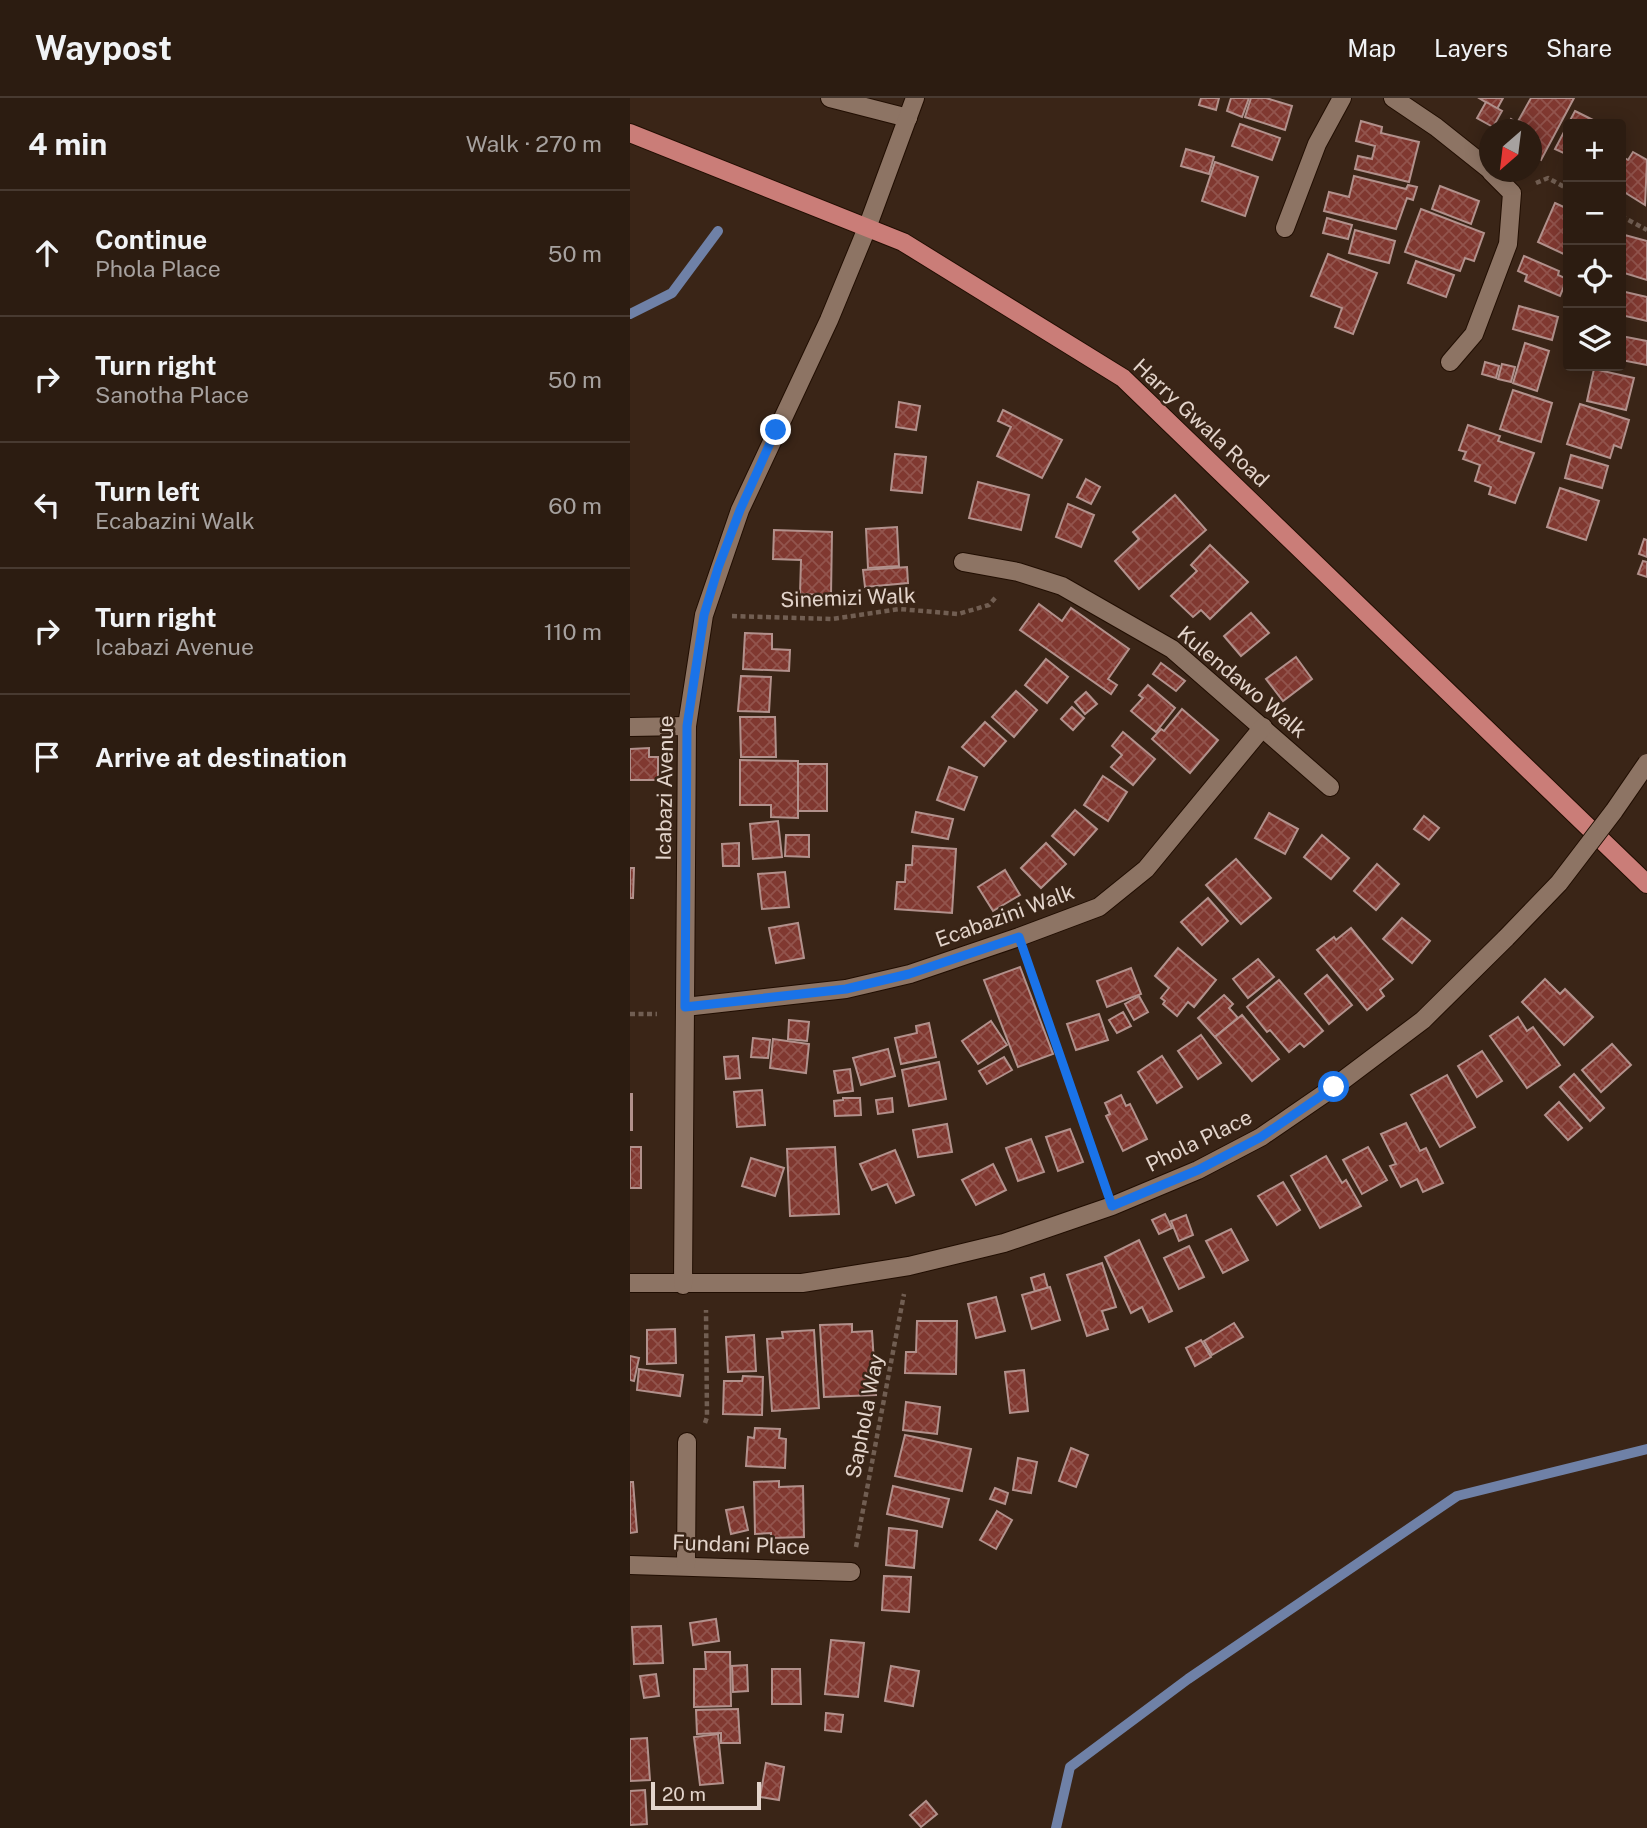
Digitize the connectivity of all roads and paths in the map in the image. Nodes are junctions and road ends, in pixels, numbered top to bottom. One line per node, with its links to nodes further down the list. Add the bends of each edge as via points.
1 (830, 98): 5 (street)
2 (915, 98): 5 (street, Icabazi Avenue)
3 (1342, 98): 11 (street, via 1317,144)
4 (1393, 98): 7 (street)
5 (908, 118): 10 (street, Icabazi Avenue)
6 (630, 133): 10 (main road, Harry Gwala Road)
7 (1479, 162)
8 (1501, 182): 13 (street, via 1512,193 1508,244 1474,334)
9 (1626, 219): 12 (path)
10 (867, 228): 16 (street, Icabazi Avenue, via 740,510); 22 (main road, Harry Gwala Road, via 903,242 1123,378)
11 (1285, 228)
12 (1647, 230)
13 (1450, 362)
14 (963, 562): 15 (street, Kulendawo Walk)
15 (1018, 572): 16 (path, Sinemizi Walk, via 989,605 958,614 899,609 832,619); 19 (street, Kulendawo Walk, via 1062,586 1172,649)
16 (704, 615): 17 (street, Icabazi Avenue)
17 (687, 726): 18 (street); 24 (street, Icabazi Avenue)
18 (630, 727)
19 (1263, 727): 21 (street, Kulendawo Walk); 23 (street, Ecabazini Walk, via 1146,869 1099,907)
20 (1647, 763): 25 (street, Phola Place, bridge, via 1559,883 1423,1020 1261,1137)
21 (1330, 787)
22 (1647, 884)
23 (1019, 937): 24 (street, Ecabazini Walk, via 909,974 846,989); 25 (path)
24 (685, 1007): 28 (street, Icabazi Avenue)
25 (1112, 1206): 26 (street, Phola Place, via 1004,1243)
26 (909, 1266): 29 (street, Phola Place, via 802,1283); 33 (path, Saphola Way)
27 (630, 1283): 28 (street, Phola Place)
28 (683, 1284): 29 (street, Phola Place)
29 (706, 1284): 30 (path, via 707,1417)
30 (687, 1442): 32 (street)
31 (630, 1564): 32 (street, Fundani Place)
32 (686, 1565): 33 (street, Fundani Place)
33 (851, 1572)

